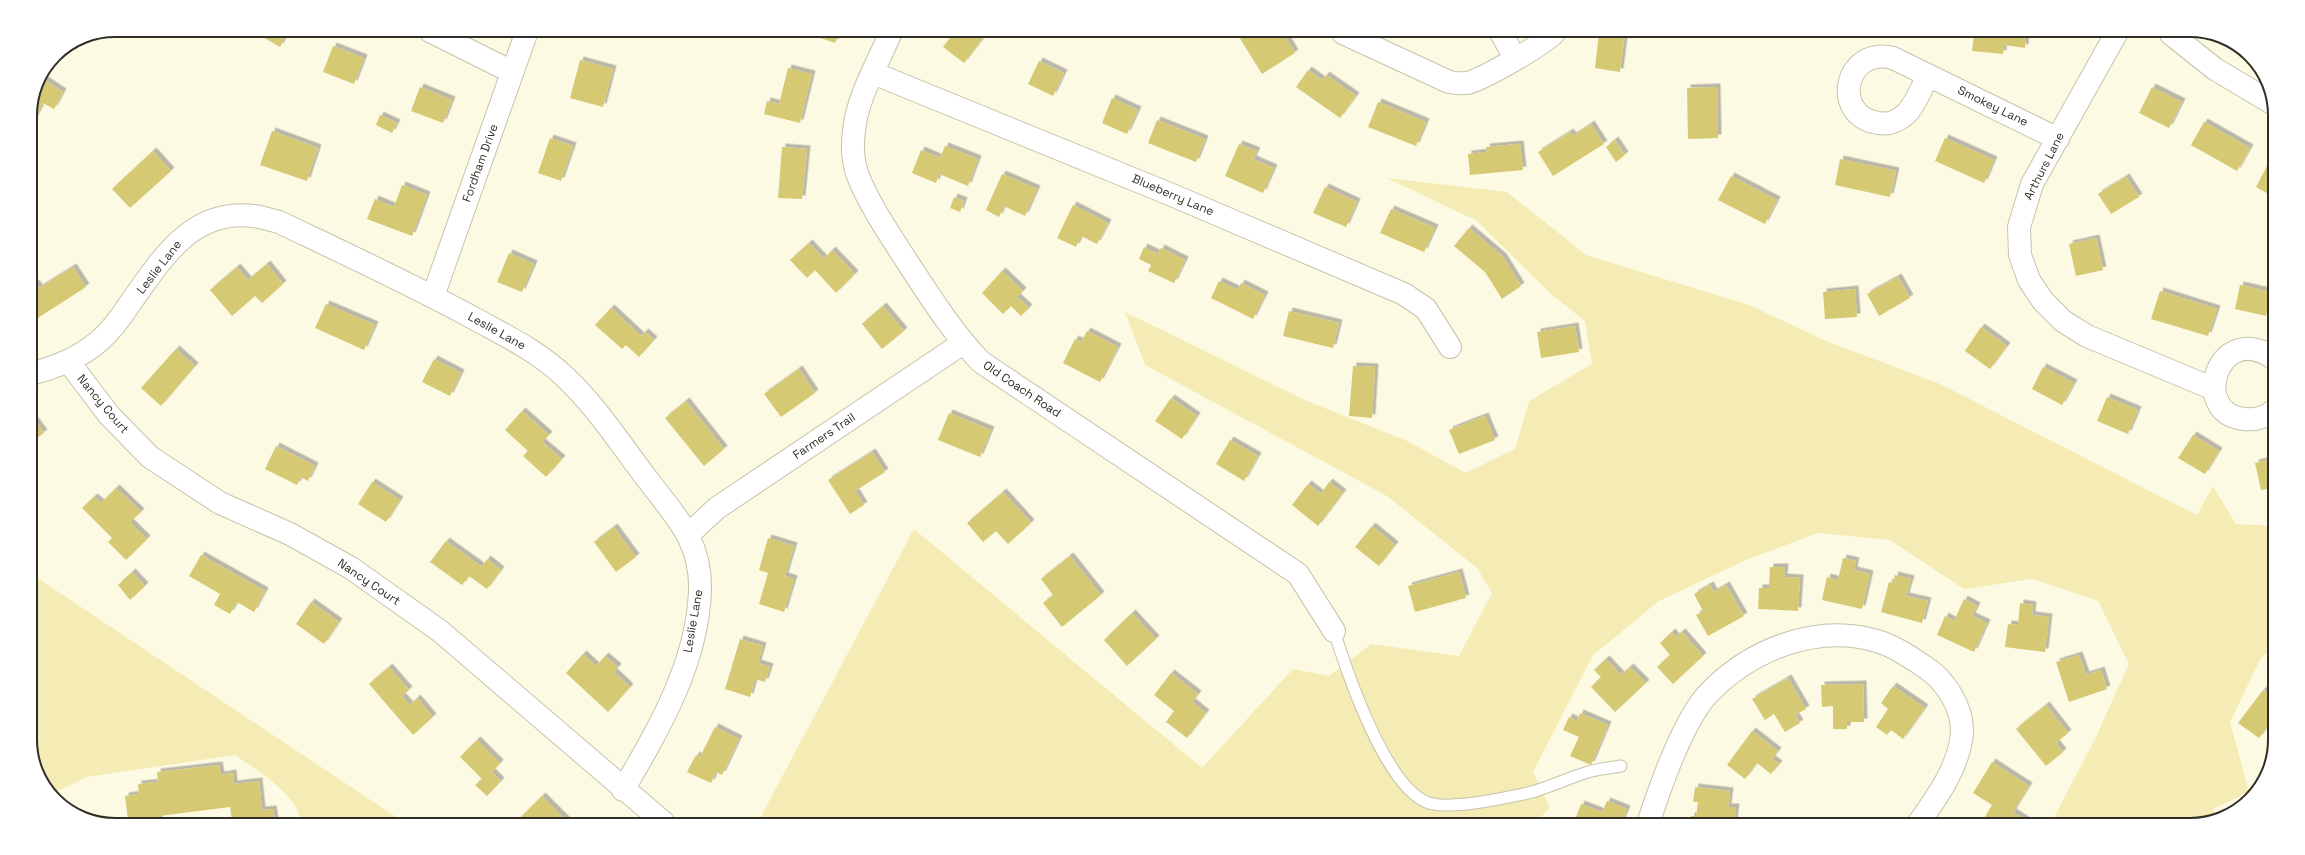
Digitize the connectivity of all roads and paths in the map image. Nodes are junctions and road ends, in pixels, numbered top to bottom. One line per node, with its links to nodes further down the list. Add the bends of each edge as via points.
1 (442, 37): 10 (street)
2 (525, 37): 10 (street, Fordham Drive)
3 (889, 37): 11 (street, Old Coach Road)
4 (1352, 37): 9 (street, via 1455,83 1475,80)
5 (1503, 37): 9 (street)
6 (1550, 37): 9 (street)
7 (2114, 37): 14 (street, Arthurs Lane)
8 (2175, 37): 13 (street, via 2215,69)
9 (1515, 58)
10 (512, 72): 15 (street, Fordham Drive)
11 (873, 73): 16 (street, Old Coach Road, via 858,109 854,131 854,155 858,175 870,203 886,229); 17 (street, Blueberry Lane, via 1172,194 1404,294 1426,309)
12 (1928, 75): 14 (street, Smokey Lane)
13 (2266, 98)
14 (2058, 139): 21 (street, Arthurs Lane, via 2032,184 2019,227 2020,255 2029,280 2043,301 2063,321 2087,336)
15 (433, 296): 19 (street, Leslie Lane, via 279,222 252,216 225,217 203,223 182,237 109,331 98,342); 23 (street, Leslie Lane, via 532,350 564,375 592,404)
16 (963, 343): 23 (street, Farmers Trail, via 717,508); 24 (street, Old Coach Road, via 982,362 1298,574)
17 (1450, 347)
18 (2268, 356): 21 (street, via 2254,349 2233,352 2218,368 2214,378)
19 (68, 362): 20 (street, Leslie Lane); 26 (street, Nancy Court, via 109,414 150,457 220,503 290,534 364,577 440,631)
20 (37, 372)
21 (2214, 389): 22 (street, via 2223,408 2240,419 2260,418)
22 (2268, 414)
23 (688, 534): 26 (street, Leslie Lane, via 698,559 700,590 694,633 680,683)
24 (1334, 631): 25 (lane, via 1351,683 1374,736 1406,789 1428,803 1457,805 1529,793 1589,772)
25 (1621, 766)
26 (623, 790): 27 (street, Nancy Court)
27 (658, 818)
28 (1650, 818): 29 (street, via 1661,785 1694,712 1724,678 1764,652 1790,643 1831,636 1857,637 1878,642 1910,657 1937,675 1950,692 1959,713 1962,732 1958,753 1938,796)
29 (1922, 818)

